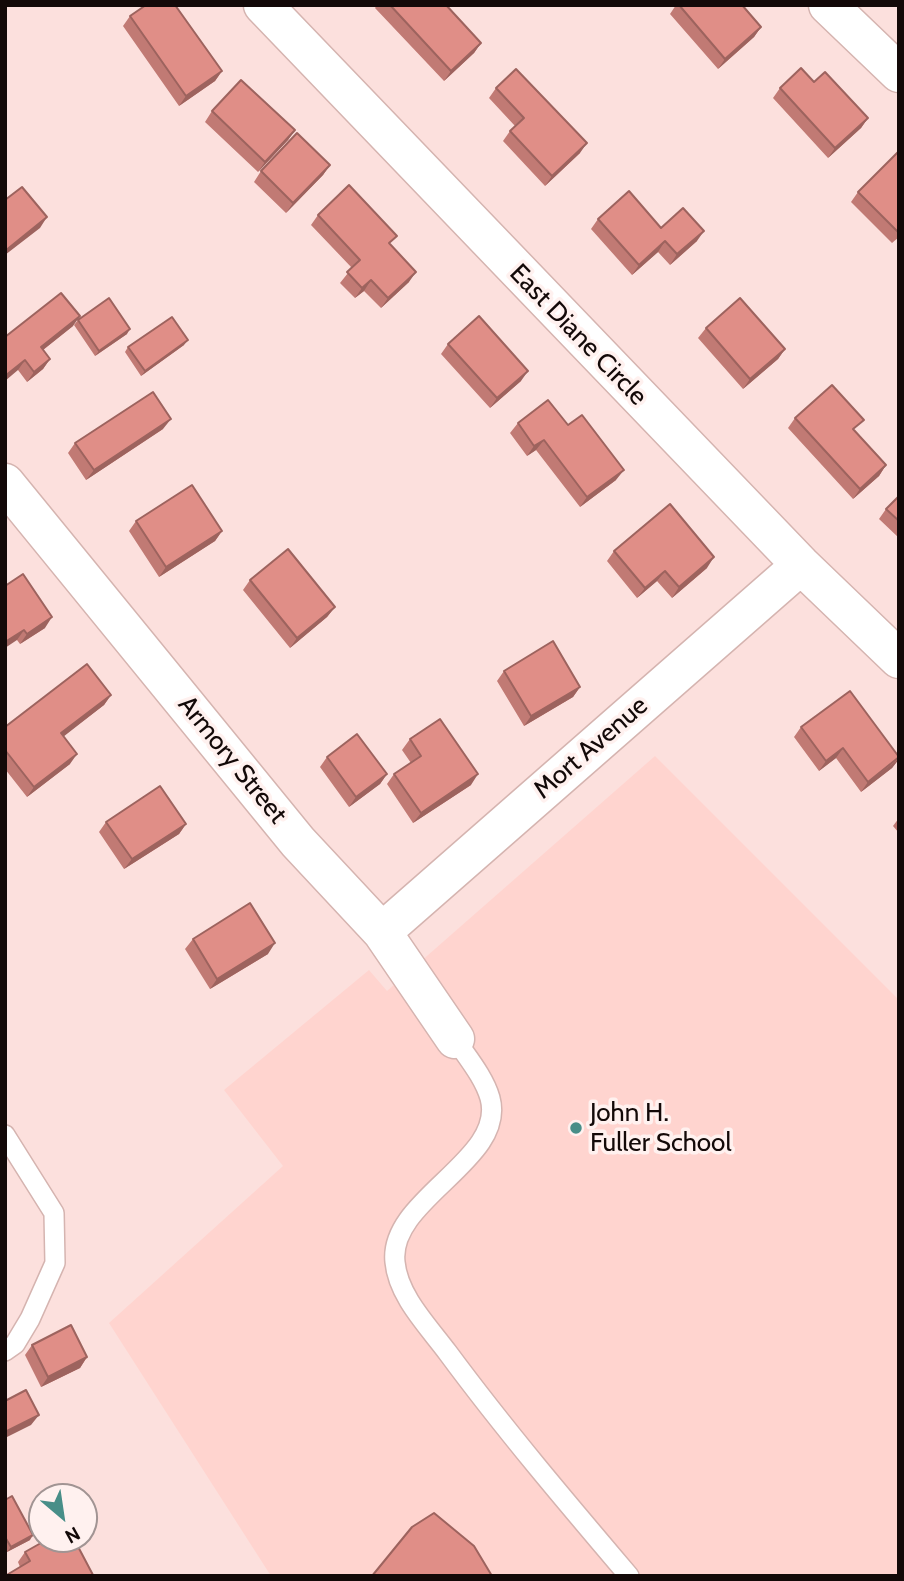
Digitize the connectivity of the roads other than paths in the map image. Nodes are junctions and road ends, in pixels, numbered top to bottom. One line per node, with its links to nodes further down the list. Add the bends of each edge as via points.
1 (262, 5): 5 (street, East Diane Circle)
2 (828, 5): 3 (street)
3 (899, 73)
4 (5, 483): 7 (street, Armory Street, via 298,842)
5 (801, 565): 6 (street, East Diane Circle); 7 (street, Mort Avenue)
6 (899, 659)
7 (382, 932): 8 (street, Armory Street)
8 (455, 1039): 11 (lane, via 491,1100 489,1124 479,1144 411,1217 396,1242 401,1284 480,1396)
9 (5, 1135): 10 (lane, via 54,1213 55,1263 30,1319 15,1344)
10 (5, 1351)
11 (629, 1576)

